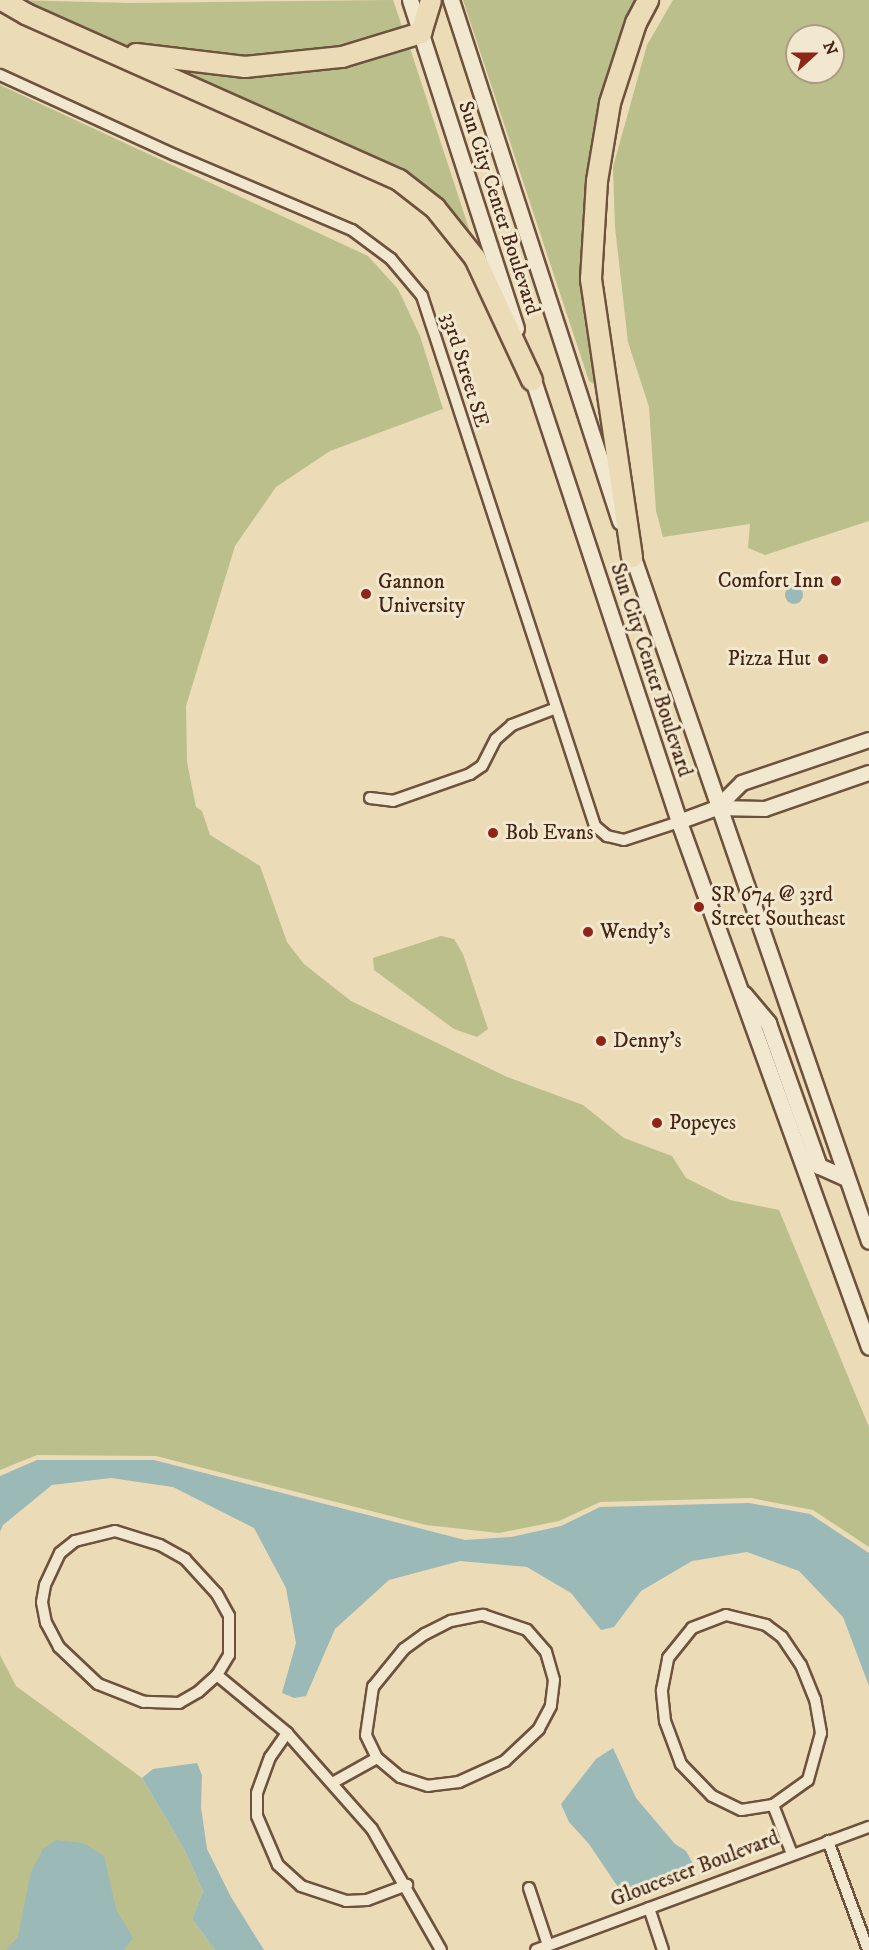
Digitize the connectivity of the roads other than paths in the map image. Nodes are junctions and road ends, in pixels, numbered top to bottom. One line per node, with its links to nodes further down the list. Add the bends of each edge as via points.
1 (2, 0): 7 (highway)
2 (410, 0): 6 (main road, Sun City Center Boulevard)
3 (431, 0): 6 (highway)
4 (451, 0): 10 (main road, Sun City Center Boulevard)
5 (648, 0): 10 (highway, via 636,23 610,103 597,182 591,279)
6 (421, 33): 7 (highway, via 342,57 245,66 182,62); 9 (main road, Sun City Center Boulevard)
7 (103, 48): 9 (highway, via 399,180 435,208 476,258)
8 (0, 75): 11 (street, 33rd Street SE, via 352,230 391,259 422,296)
9 (532, 380): 16 (main road, Sun City Center Boulevard)
10 (632, 557): 15 (main road, Sun City Center Boulevard)
11 (554, 709): 14 (street, via 512,725 496,739 482,766 470,774 393,801); 16 (street, 33rd Street SE, via 595,826 607,836 624,840)
12 (869, 740): 15 (street, via 742,783)
13 (869, 773): 15 (street, via 765,808)
14 (370, 798)
15 (717, 808): 16 (street); 18 (main road, Sun City Center Boulevard)
16 (679, 822): 17 (main road, Sun City Center Boulevard)
17 (737, 984): 18 (main road, via 768,1023 819,1166); 20 (main road, Sun City Center Boulevard)
18 (846, 1178): 19 (main road, Sun City Center Boulevard)
19 (869, 1241)
20 (869, 1347)
21 (217, 1675): 21 (street, via 229,1655 229,1616 217,1594 185,1559 160,1545 115,1531 75,1541 60,1553 45,1585 42,1602 46,1623 59,1647 98,1684 144,1702 178,1703); 22 (street)
22 (287, 1733): 24 (street); 29 (street, via 270,1757 257,1793 257,1816 278,1865 302,1886 346,1901 367,1900)
23 (377, 1758): 23 (street, via 366,1735 373,1687 404,1649 425,1634 452,1621 483,1615 527,1630 546,1652 554,1680 550,1706 539,1729 505,1761 459,1782 428,1785 400,1777); 24 (street)
24 (334, 1782): 29 (street, via 372,1829)
25 (773, 1805): 25 (street, via 808,1780 821,1733 815,1699 801,1665 782,1637 766,1625 726,1615 692,1628 668,1658 662,1690 665,1721 681,1764 712,1796 741,1810); 28 (street)
26 (869, 1827): 27 (street, Gloucester Boulevard)
27 (828, 1841): 28 (street, Gloucester Boulevard); 36 (street)
28 (792, 1854): 31 (street, Gloucester Boulevard)
29 (407, 1885): 33 (street)
30 (529, 1888): 32 (street)
31 (649, 1908): 32 (street, Gloucester Boulevard); 35 (street)
32 (548, 1945): 34 (street, Gloucester Boulevard)
33 (441, 1950)
34 (536, 1950)
35 (663, 1950)
36 (868, 1950)

